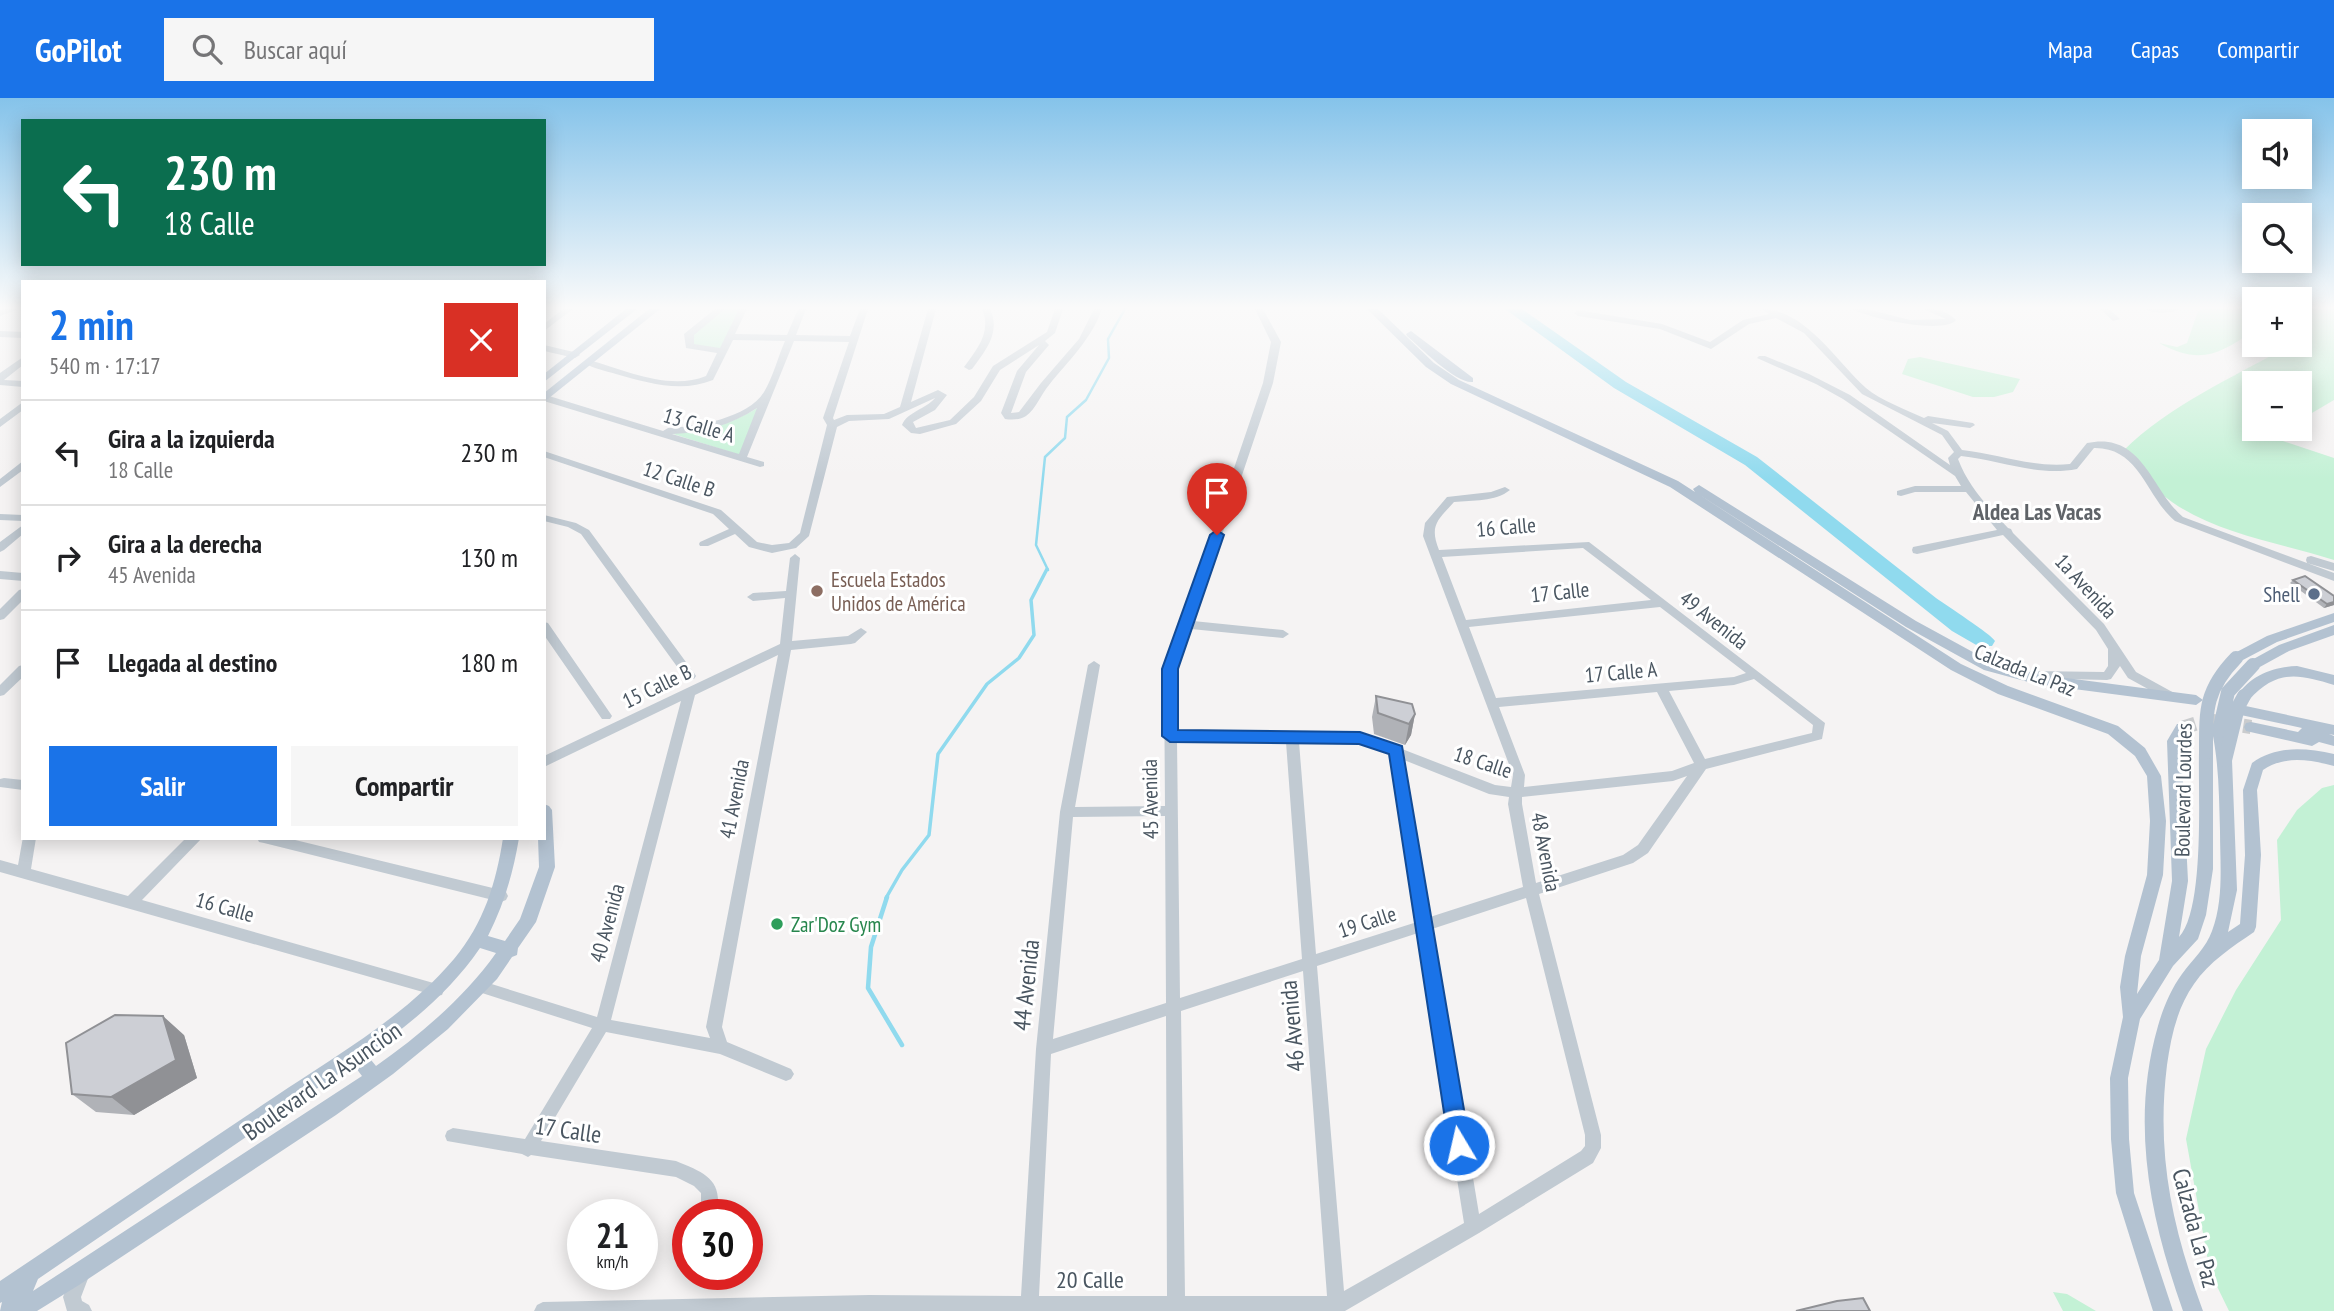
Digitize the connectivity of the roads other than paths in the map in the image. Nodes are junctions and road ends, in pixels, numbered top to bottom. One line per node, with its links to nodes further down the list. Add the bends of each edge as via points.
1 (17, 366): 20 (street)
2 (562, 366): 17 (main road)
3 (586, 366): 18 (main road)
4 (600, 366): 5 (street, via 689,386 710,378)
5 (716, 366)
6 (780, 366): 22 (street)
7 (845, 366): 29 (street, 41 Avenida, via 828,418)
8 (916, 366): 26 (street)
9 (1000, 366): 26 (street, via 978,399 953,422 920,431 909,428 908,421 932,408 942,399 941,393)
10 (1027, 366): 11 (street, via 1008,417 1026,411)
11 (1061, 366)
12 (1271, 366): 66 (street, 45 Avenida, via 1203,579)
13 (1431, 366): 124 (main road, Calzada La Paz, via 1455,382 1674,484 1983,682 2113,730 2140,752 2151,768 2158,821 2155,875 2128,986)
14 (1450, 366): 74 (main road, Calzada La Paz, via 1689,483)
15 (1782, 366): 38 (street, 1a Avenida, via 1834,390)
16 (1840, 366): 27 (street, via 1865,392)
17 (556, 370): 18 (main road); 19 (main road)
18 (575, 374): 23 (main road)
19 (546, 378)
20 (0, 380): 21 (street)
21 (21, 384)
22 (768, 395): 31 (street, via 742,415 717,425); 34 (street)
23 (546, 398)
24 (546, 399): 31 (street, 13 Calle A)
25 (21, 407): 28 (street)
26 (904, 409): 29 (street, via 886,416 847,418)
27 (1914, 418): 30 (street); 32 (street, via 1945,433)
28 (0, 424)
29 (832, 425): 54 (street, 41 Avenida, via 805,534)
30 (1970, 425)
31 (654, 431): 34 (street, 13 Calle A)
32 (1959, 453): 38 (street, via 1953,458); 49 (street, via 2013,465 2063,469 2073,467 2091,445 2108,445 2135,458 2173,515)
33 (546, 455): 47 (street, 12 Calle B, via 718,512)
34 (742, 458): 35 (street, 13 Calle A)
35 (760, 464)
36 (19, 468): 37 (street); 39 (street)
37 (0, 470)
38 (1956, 473): 40 (street, 1a Avenida)
39 (0, 484)
40 (1969, 489): 42 (street); 48 (street, 1a Avenida)
41 (1505, 490): 55 (street, 48 Avenida, via 1451,499 1428,528)
42 (1900, 493)
43 (0, 517): 44 (street)
44 (21, 518)
45 (549, 519): 79 (street, via 585,532)
46 (21, 530): 52 (street)
47 (736, 530): 51 (street); 54 (street, 12 Calle B, via 762,548)
48 (2007, 531): 53 (street); 73 (street, 1a Avenida, via 2084,609)
49 (2216, 533): 56 (street); 59 (street)
50 (1581, 543): 55 (street, 16 Calle); 63 (street, 49 Avenida)
51 (704, 544)
52 (0, 548)
53 (1917, 550)
54 (793, 552): 60 (street, 41 Avenida)
55 (1435, 554): 67 (street, 48 Avenida)
56 (2334, 567)
57 (0, 575): 58 (street)
58 (21, 577)
59 (2334, 577)
60 (791, 594): 62 (street); 72 (street, 41 Avenida)
61 (21, 595): 64 (street)
62 (753, 597)
63 (1662, 603): 67 (street, 17 Calle); 78 (street, 49 Avenida)
64 (0, 616)
65 (2334, 617): 118 (main road, Boulevard Lourdes, bridge, via 2272,639 2236,658 2213,683 2207,700 2205,869 2198,915 2192,934)
66 (1184, 624): 71 (street); 91 (street, 45 Avenida, via 1170,669)
67 (1461, 624): 85 (street, 48 Avenida)
68 (546, 629): 87 (street)
69 (2334, 630): 96 (main road, Boulevard Lourdes, bridge, via 2277,651 2235,683 2225,698 2219,731)
70 (861, 632): 72 (street, via 851,640)
71 (1283, 634)
72 (786, 646): 83 (street, 15 Calle B); 126 (street, 41 Avenida, via 714,1027)
73 (2113, 647): 77 (street, 1a Avenida, via 2114,667 2107,676); 84 (street, 1a Avenida, via 2132,675)
74 (1965, 656): 77 (main road, Calzada La Paz); 84 (main road, Calzada La Paz, via 1985,673 2028,686 2195,704)
75 (1094, 666): 104 (street, 44 Avenida)
76 (21, 671): 82 (street)
77 (2009, 674): 84 (main road, Calzada La Paz)
78 (1754, 675): 81 (street, 17 Calle A); 89 (street, 49 Avenida, via 1819,723)
79 (690, 676)
80 (2334, 680): 86 (main road, via 2303,670 2265,677)
81 (1661, 688): 85 (street, 17 Calle A); 99 (street)
82 (0, 692)
83 (690, 692): 98 (street, 15 Calle B); 125 (street, 40 Avenida)
84 (2172, 696)
85 (1491, 703): 102 (street, 48 Avenida, via 1519,775)
86 (2245, 713): 90 (main road); 93 (main road); 94 (main road); 96 (main road, bridge, via 2238,707)
87 (606, 716)
88 (2182, 727): 118 (main road, via 2174,741 2180,887)
89 (1820, 729): 99 (street, 18 Calle, via 1818,736)
90 (2334, 730)
91 (1170, 736): 92 (street, 18 Calle); 103 (street, 45 Avenida)
92 (1292, 738): 95 (street, 18 Calle, via 1360,738); 120 (street, 46 Avenida)
93 (2334, 741)
94 (2334, 747)
95 (1396, 751): 102 (street, 18 Calle, via 1494,790); 115 (street)
96 (2225, 760): 119 (main road, Boulevard Lourdes, via 2228,890 2221,930)
97 (2334, 760): 119 (main road, via 2286,755 2257,767 2250,790 2253,855 2248,927)
98 (546, 761)
99 (1702, 765): 102 (street, 18 Calle, via 1673,776); 112 (street, 19 Calle, via 1636,855)
100 (4, 783): 101 (street)
101 (21, 785)
102 (1516, 793): 112 (street, 48 Avenida)
103 (1171, 811): 104 (street); 123 (street, 45 Avenida)
104 (1067, 812): 127 (street, 44 Avenida)
105 (546, 828): 117 (main road, Boulevard La Asunción, via 544,881)
106 (29, 840): 111 (street)
107 (193, 840): 114 (street)
108 (272, 840): 113 (street)
109 (511, 840): 113 (main road, Boulevard La Asunción)
110 (0, 866): 111 (street, 16 Calle)
111 (24, 871): 114 (street, 16 Calle)
112 (1531, 891): 115 (street, 19 Calle); 132 (street, 48 Avenida)
113 (500, 896): 116 (main road, Boulevard La Asunción)
114 (132, 901): 122 (street, 16 Calle)
115 (1423, 926): 120 (street, 19 Calle); 136 (street)
116 (479, 941): 117 (main road); 122 (main road, Boulevard La Asunción)
117 (511, 950): 121 (main road, Boulevard La Asunción)
118 (2167, 961): 124 (main road, Boulevard Lourdes)
119 (2204, 961): 149 (main road, Calzada La Paz, via 2170,1009 2155,1082 2152,1127 2160,1209)
120 (1309, 963): 123 (street, 19 Calle); 143 (street, 46 Avenida)
121 (481, 987): 125 (street); 130 (main road, Boulevard La Asunción, via 441,1026)
122 (437, 990): 128 (main road, Boulevard La Asunción)
123 (1173, 1007): 127 (street, 19 Calle); 141 (street, 45 Avenida)
124 (2132, 1017): 148 (main road, Calzada La Paz, via 2119,1078 2122,1167 2132,1218)
125 (602, 1025): 126 (street); 133 (street, 40 Avenida)
126 (721, 1046): 129 (street)
127 (1044, 1049): 140 (street, 44 Avenida)
128 (355, 1053): 130 (main road); 137 (main road, Boulevard La Asunción)
129 (786, 1074)
130 (373, 1077): 138 (main road, Boulevard La Asunción)
131 (453, 1136): 133 (street, 17 Calle)
132 (1593, 1148): 136 (street, via 1587,1157)
133 (528, 1149): 134 (street, 17 Calle)
134 (676, 1169): 135 (street, via 702,1180)
135 (712, 1199)
136 (1473, 1227): 143 (street)
137 (49, 1261): 139 (main road, Boulevard La Asunción); 144 (main road, via 18,1293)
138 (80, 1276): 145 (main road, Boulevard La Asunción); 146 (street, via 72,1297 74,1307)
139 (0, 1293)
140 (1029, 1307): 141 (street, 20 Calle); 142 (street, 20 Calle)
141 (1176, 1307): 143 (street, 20 Calle)
142 (868, 1308): 147 (street, 20 Calle)
143 (1337, 1308)
144 (9, 1311)
145 (18, 1311)
146 (83, 1311)
147 (543, 1311)
148 (2163, 1311)
149 (2193, 1311)

